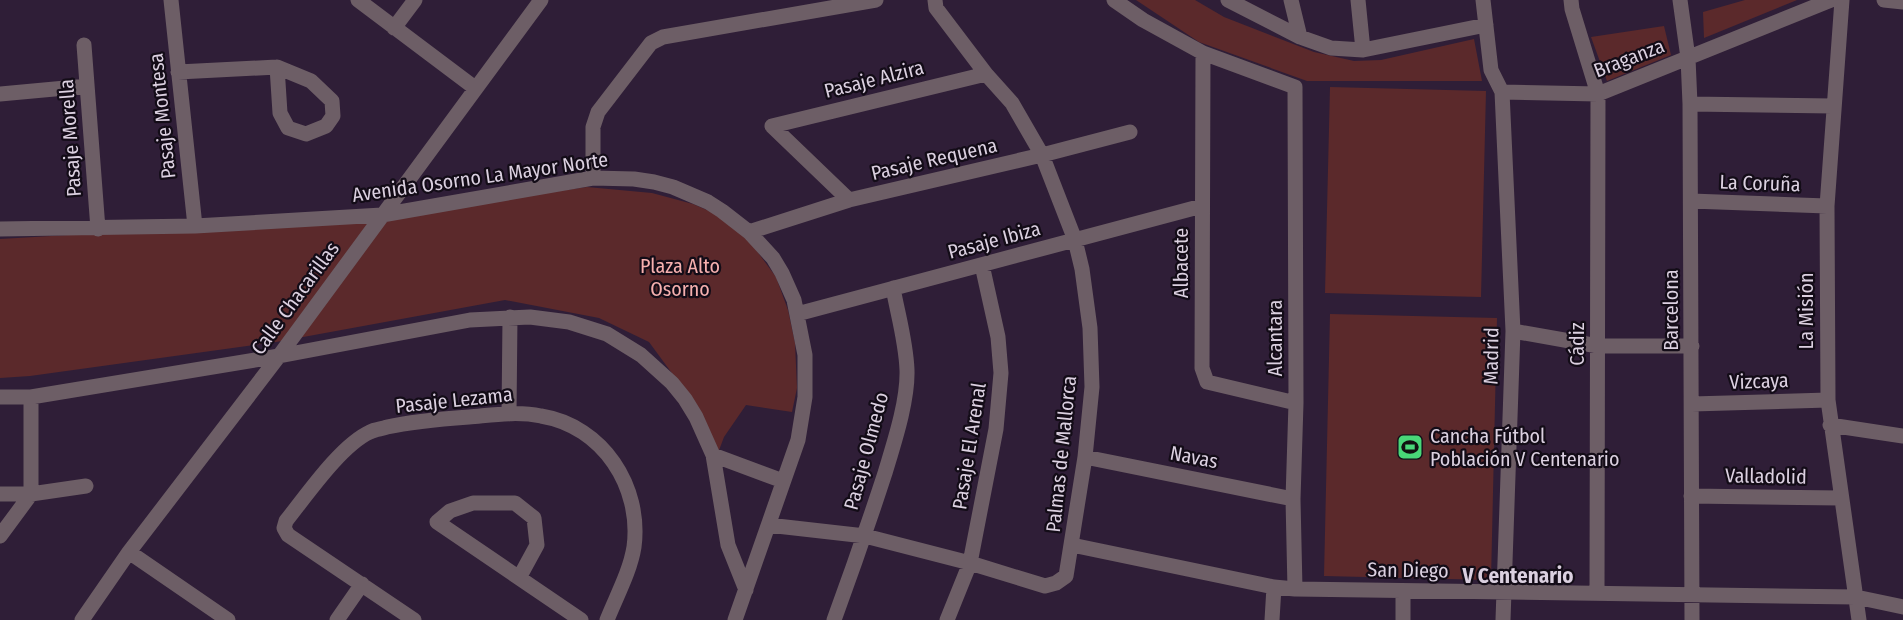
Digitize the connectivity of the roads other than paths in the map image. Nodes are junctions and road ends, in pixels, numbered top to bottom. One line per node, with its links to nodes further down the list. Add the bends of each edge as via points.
1 (171, 0): 26 (street, Pasaje Montesa)
2 (358, 0): 19 (street)
3 (415, 0): 19 (street)
4 (542, 0): 29 (street, Calle Chacarillas)
5 (876, 0): 37 (street, via 651,43 598,112 593,127)
6 (935, 0): 27 (street, Palmas de Mallorca, via 936,8)
7 (1114, 0): 23 (street)
8 (1228, 0): 20 (street)
9 (1291, 0): 20 (street)
10 (1358, 0): 22 (street)
11 (1482, 0): 18 (street)
12 (1570, 0): 32 (street, Cádiz)
13 (1680, 0): 24 (street, Barcelona)
14 (1831, 0): 24 (street, Braganza)
15 (1842, 0): 34 (street, La Misión)
16 (1884, 0): 17 (street)
17 (1903, 2)
18 (1486, 25): 22 (street); 30 (street, via 1491,70)
19 (394, 28): 29 (street)
20 (1300, 37): 22 (street, via 1331,48)
21 (84, 45): 28 (street, Pasaje Morella)
22 (1363, 50)
23 (1203, 53): 40 (street, Albacete); 59 (street, Alcantara, via 1295,87)
24 (1688, 58): 32 (street, Braganza); 33 (street, Barcelona)
25 (277, 68): 25 (street, via 280,113 288,128 306,134 326,126 333,116 332,101 311,81); 26 (street)
26 (178, 72): 43 (street, Pasaje Montesa)
27 (986, 74): 36 (street, Palmas de Mallorca, via 1012,103); 38 (street, Pasaje Alzira, via 772,126)
28 (87, 86): 31 (street); 45 (street, Pasaje Morella)
29 (475, 88): 42 (street, Calle Chacarillas)
30 (1502, 92): 32 (street, Braganza); 52 (street, Madrid)
31 (0, 94)
32 (1598, 94): 53 (street, Cádiz)
33 (1690, 104): 34 (street); 39 (street, Barcelona)
34 (1833, 106): 41 (street, La Misión)
35 (1130, 132): 36 (street, Pasaje Requena)
36 (1042, 155): 38 (street, Pasaje Requena); 47 (street, Palmas de Mallorca)
37 (593, 178): 42 (street, Avenida Osorno La Mayor Norte); 46 (street, Avenida Osorno La Mayor Norte, via 634,179 674,187 708,202)
38 (849, 200): 46 (street, Pasaje Requena)
39 (1691, 201): 41 (street, La Coruña); 54 (street, Barcelona)
40 (1202, 206): 47 (street, Pasaje Ibiza); 59 (street, Albacete, via 1202,368 1207,382)
41 (1827, 206): 58 (street, La Misión)
42 (382, 215): 43 (street, Avenida Osorno La Mayor Norte); 55 (street, Calle Chacarillas)
43 (195, 226): 45 (street, Avenida Osorno La Mayor Norte)
44 (0, 229): 45 (street, Avenida Osorno La Mayor Norte)
45 (98, 229)
46 (749, 232): 50 (street, Avenida Osorno La Mayor Norte, via 782,273)
47 (1075, 240): 48 (street, Pasaje Ibiza); 65 (street, Palmas de Mallorca, via 1087,298 1092,357)
48 (982, 265): 49 (street, Pasaje Ibiza); 78 (street, Pasaje El Arenal, via 998,337 1001,373 996,429)
49 (893, 288): 50 (street, Pasaje Ibiza); 75 (street, Pasaje Olmedo, via 907,371 893,446)
50 (797, 314): 66 (street, Avenida Osorno La Mayor Norte, via 805,355 805,397 798,440)
51 (510, 317): 55 (street, via 470,320); 61 (street); 64 (street, via 550,318 589,327 642,355 685,399)
52 (1513, 331): 53 (street); 85 (street, Madrid)
53 (1599, 346): 54 (street); 86 (street, Cádiz)
54 (1692, 346): 60 (street, Barcelona)
55 (279, 356): 57 (street); 77 (street, Calle Chacarillas)
56 (0, 397): 57 (street)
57 (31, 397): 69 (street)
58 (1828, 400): 60 (street, Vizcaya); 62 (street, La Misión)
59 (1296, 403): 72 (street, Alcantara)
60 (1692, 404): 70 (street, Barcelona)
61 (509, 414): 80 (street, Pasaje Lezama, via 413,421 369,432 341,453 284,528 288,535); 95 (street, Pasaje Lezama, via 543,416 576,428 603,449 622,475 635,519 634,542)
62 (1830, 425): 63 (street); 71 (street, La Misión)
63 (1903, 436)
64 (713, 455): 66 (street); 83 (street, via 728,545)
65 (1085, 457): 72 (street, Navas); 76 (street, Palmas de Mallorca)
66 (783, 482): 73 (street, Avenida Osorno La Mayor Norte)
67 (86, 486): 69 (street)
68 (0, 494): 69 (street)
69 (31, 494): 74 (street)
70 (1691, 496): 71 (street, Valladolid); 87 (street, Barcelona)
71 (1840, 498): 88 (street, La Misión)
72 (1293, 499): 82 (street, Alcantara)
73 (768, 525): 75 (street, Palmas de Mallorca); 83 (street, Avenida Osorno La Mayor Norte)
74 (0, 536)
75 (865, 536): 78 (street, Palmas de Mallorca); 97 (street, Pasaje Olmedo)
76 (1072, 545): 78 (street, Palmas de Mallorca, via 1066,576 1045,586); 81 (street, San Diego)
77 (129, 552): 90 (street, Calle Chacarillas); 91 (street)
78 (970, 563): 98 (street, Pasaje El Arenal)
79 (519, 578): 79 (street, via 537,545 534,518 515,503 473,502 450,511 437,522); 94 (street)
80 (362, 584): 92 (street); 93 (street, Pasaje Lezama)
81 (1274, 587): 82 (street, San Diego); 99 (street)
82 (1295, 589): 84 (street, San Diego)
83 (746, 590): 96 (street, Avenida Osorno La Mayor Norte)
84 (1403, 591): 85 (street, San Diego); 100 (street)
85 (1503, 592): 86 (street, San Diego); 101 (street, Madrid)
86 (1597, 593): 87 (street, San Diego)
87 (1693, 594): 88 (street, San Diego); 102 (street, Barcelona)
88 (1856, 597): 89 (street, San Diego); 103 (street, La Misión)
89 (1903, 608)
90 (82, 620)
91 (228, 620)
92 (337, 620)
93 (414, 620)
94 (581, 620)
95 (607, 620)
96 (735, 620)
97 (834, 620)
98 (947, 620)
99 (1272, 620)
100 (1403, 620)
101 (1503, 620)
102 (1692, 620)
103 (1859, 620)

